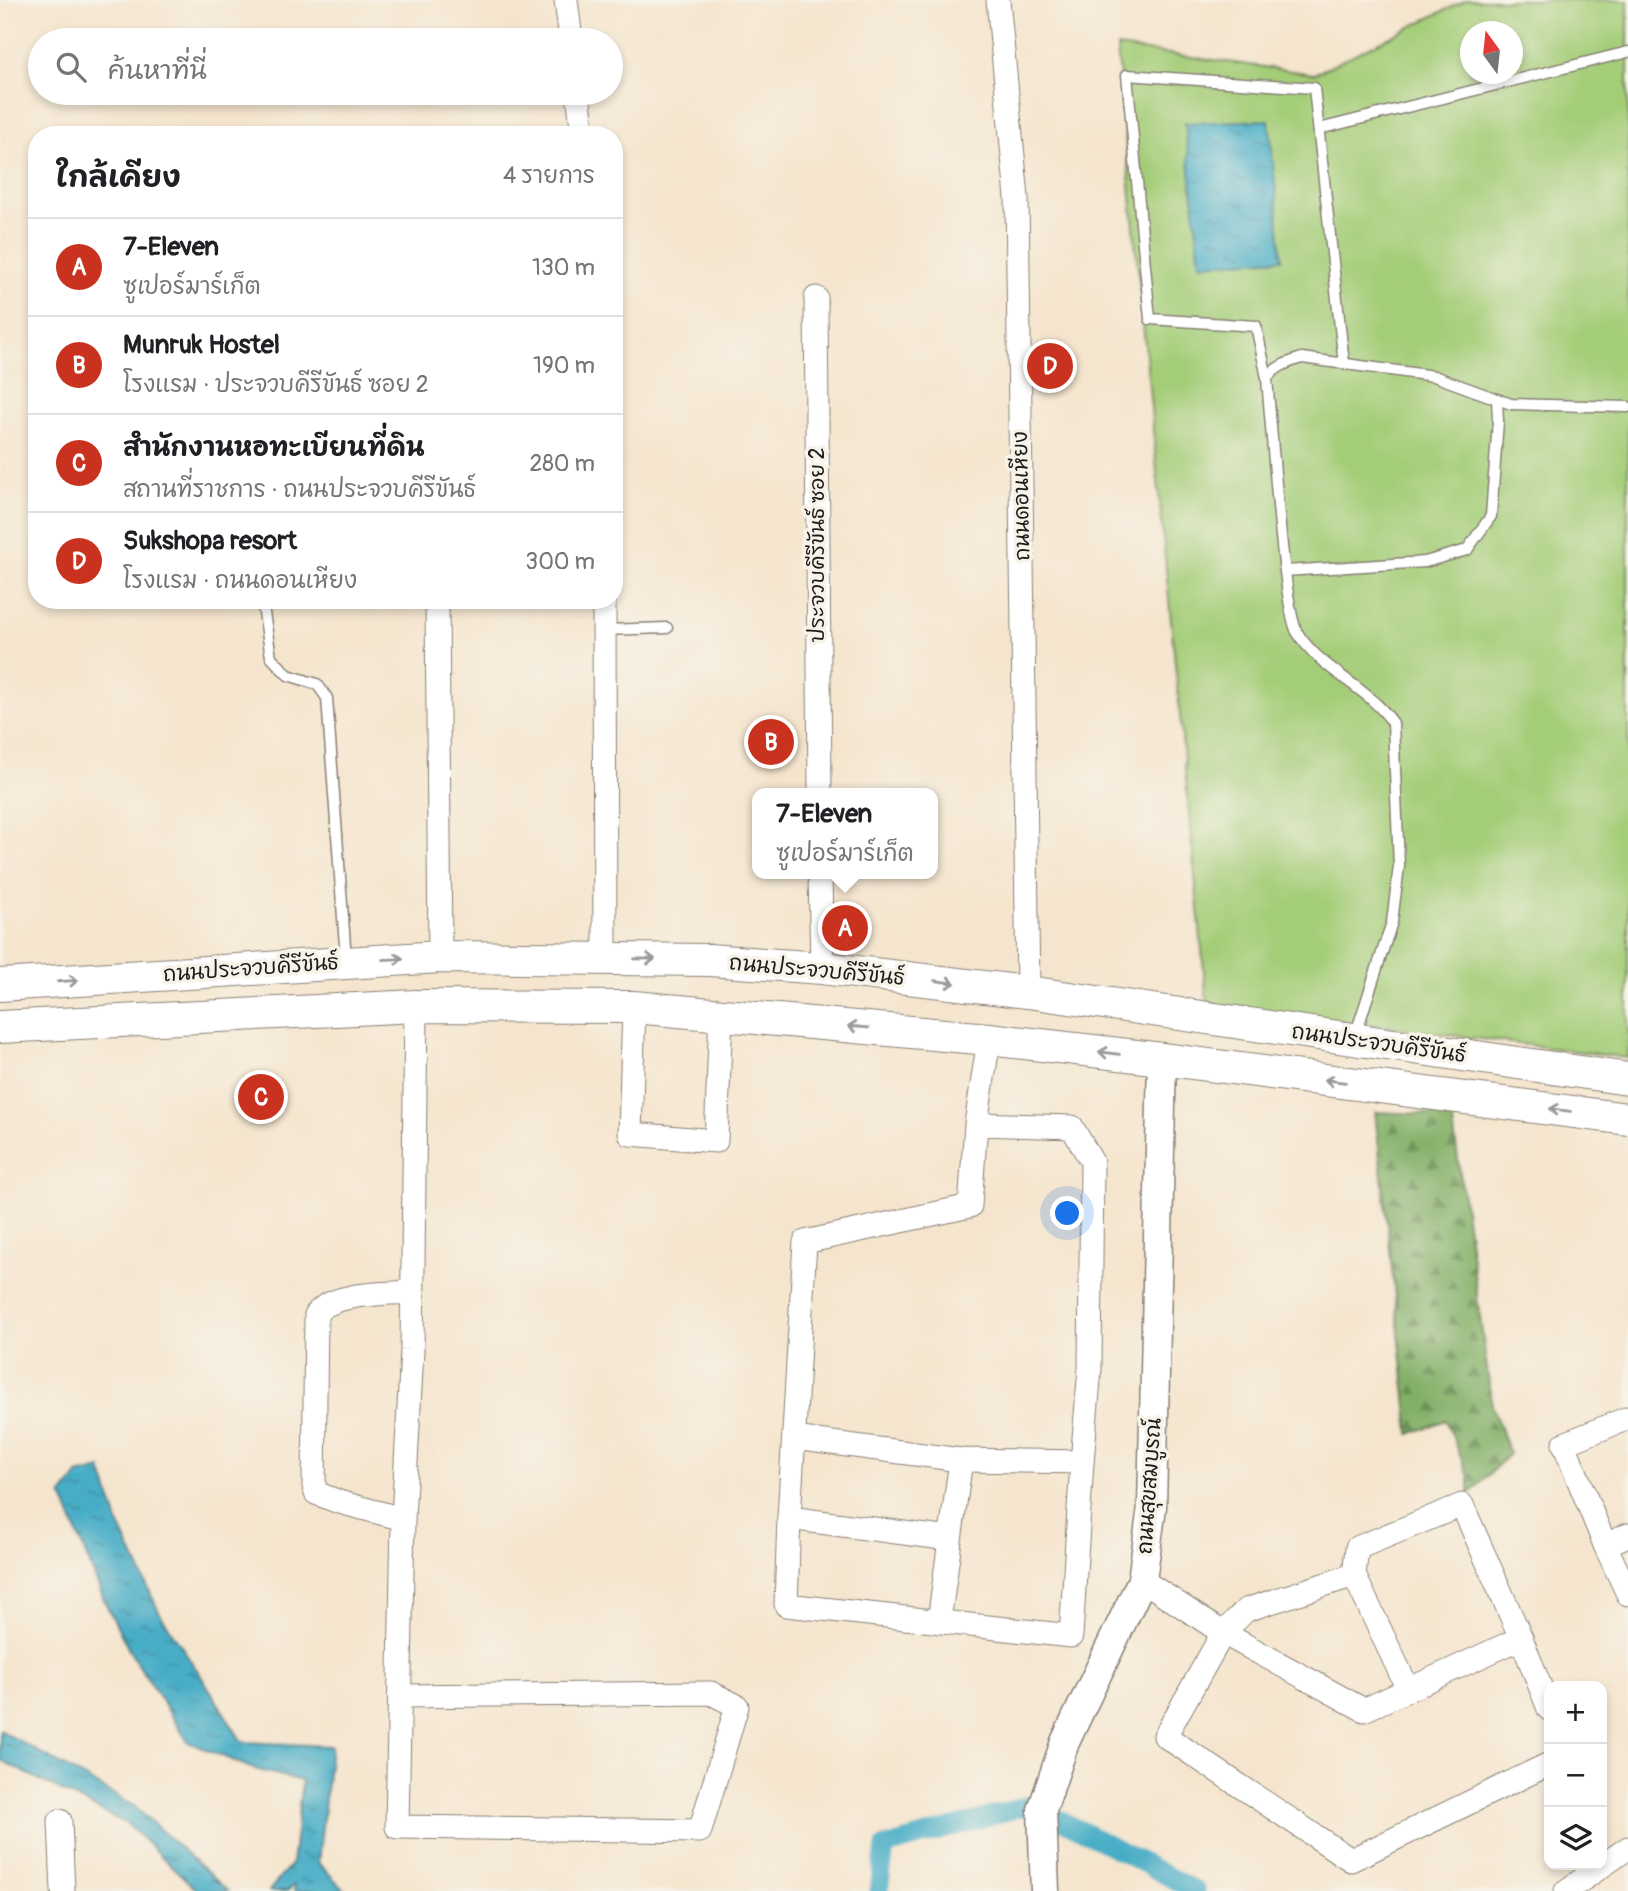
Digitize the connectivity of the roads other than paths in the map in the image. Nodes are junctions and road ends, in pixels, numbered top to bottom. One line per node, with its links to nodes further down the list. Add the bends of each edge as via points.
1 (566, 0): 3 (street)
2 (998, 0): 26 (street, ถนนดอนเหียง, via 1017,198)
3 (570, 28)
4 (1628, 52): 7 (lane)
5 (579, 105): 6 (street)
6 (582, 126)
7 (1319, 129): 9 (lane); 10 (lane, via 1314,88 1127,75 1150,319 1256,326)
8 (816, 298): 19 (street, ประจวบคีรีขันธ์ ซอย 2)
9 (1344, 364): 10 (lane, via 1302,358 1286,363); 11 (lane, via 1434,376)
10 (1267, 378): 13 (lane)
11 (1497, 399): 12 (lane, via 1511,404); 13 (lane, via 1491,516 1467,550 1425,562)
12 (1628, 407)
13 (1285, 571): 32 (lane, via 1295,629 1312,652 1383,709 1393,723 1399,866 1394,911)
14 (263, 609): 23 (lane, via 271,657 288,675 317,684 327,698)
15 (437, 609): 21 (street)
16 (604, 609): 18 (street)
17 (667, 628): 18 (lane)
18 (604, 630): 22 (street)
19 (820, 788)
20 (820, 879): 24 (street)
21 (440, 957): 22 (main road, ถนนประจวบคีรีขันธ์); 23 (main road, ถนนประจวบคีรีขันธ์, one-way to 21)
22 (605, 958): 24 (main road, ถนนประจวบคีรีขันธ์, one-way to 24)
23 (347, 962): 25 (main road, ถนนประจวบคีรีขันธ์, one-way to 23)
24 (822, 968): 26 (main road, ถนนประจวบคีรีขันธ์, one-way to 26)
25 (0, 985)
26 (1028, 992): 32 (main road, ถนนประจวบคีรีขันธ์)
27 (416, 1006): 28 (main road, ถนนประจวบคีรีขันธ์); 30 (main road, ถนนประจวบคีรีขันธ์); 37 (street)
28 (634, 1007): 29 (main road, ถนนประจวบคีรีขันธ์); 29 (street, via 630,1134 716,1141)
29 (721, 1014): 31 (main road, ถนนประจวบคีรีขันธ์, one-way to 29)
30 (0, 1027)
31 (989, 1039): 33 (main road, ถนนประจวบคีรีขันธ์, one-way to 31); 36 (street)
32 (1354, 1039): 34 (main road, ถนนประจวบคีรีขันธ์)
33 (1162, 1059): 35 (main road, ถนนประจวบคีรีขันธ์, one-way to 33); 48 (street, ถนนสุขสมบูรณ์, via 1152,1507)
34 (1628, 1079)
35 (1628, 1119)
36 (976, 1124): 39 (street, via 970,1206 805,1242); 41 (street, via 1072,1127 1092,1162 1090,1368)
37 (413, 1292): 43 (street); 43 (street, via 342,1300 328,1304 316,1315 316,1493)
38 (1628, 1418): 46 (street, via 1564,1444)
39 (794, 1438): 40 (street); 42 (street)
40 (961, 1460): 41 (street); 45 (street)
41 (1082, 1462): 50 (street, via 1071,1636)
42 (789, 1518): 45 (street); 50 (street, via 786,1605)
43 (403, 1519): 54 (street)
44 (1628, 1535): 46 (street)
45 (950, 1539): 50 (street)
46 (1605, 1545): 49 (street)
47 (1354, 1575): 51 (street, via 1246,1610); 52 (street, via 1357,1548 1462,1505); 53 (street)
48 (1142, 1580): 51 (street); 60 (street, ถนนสุขสมบูรณ์, via 1065,1742 1042,1810)
49 (1628, 1594)
50 (939, 1621)
51 (1223, 1633): 53 (street, via 1364,1710); 56 (street, via 1165,1736 1351,1860)
52 (1521, 1638): 53 (street); 55 (street)
53 (1408, 1689)
54 (400, 1696): 54 (street, via 711,1693 737,1706 700,1831 397,1827)
55 (1544, 1696)
56 (1544, 1767)
57 (60, 1821): 59 (street)
58 (1628, 1848): 61 (street)
59 (63, 1891)
60 (1045, 1891)
61 (1566, 1891)

